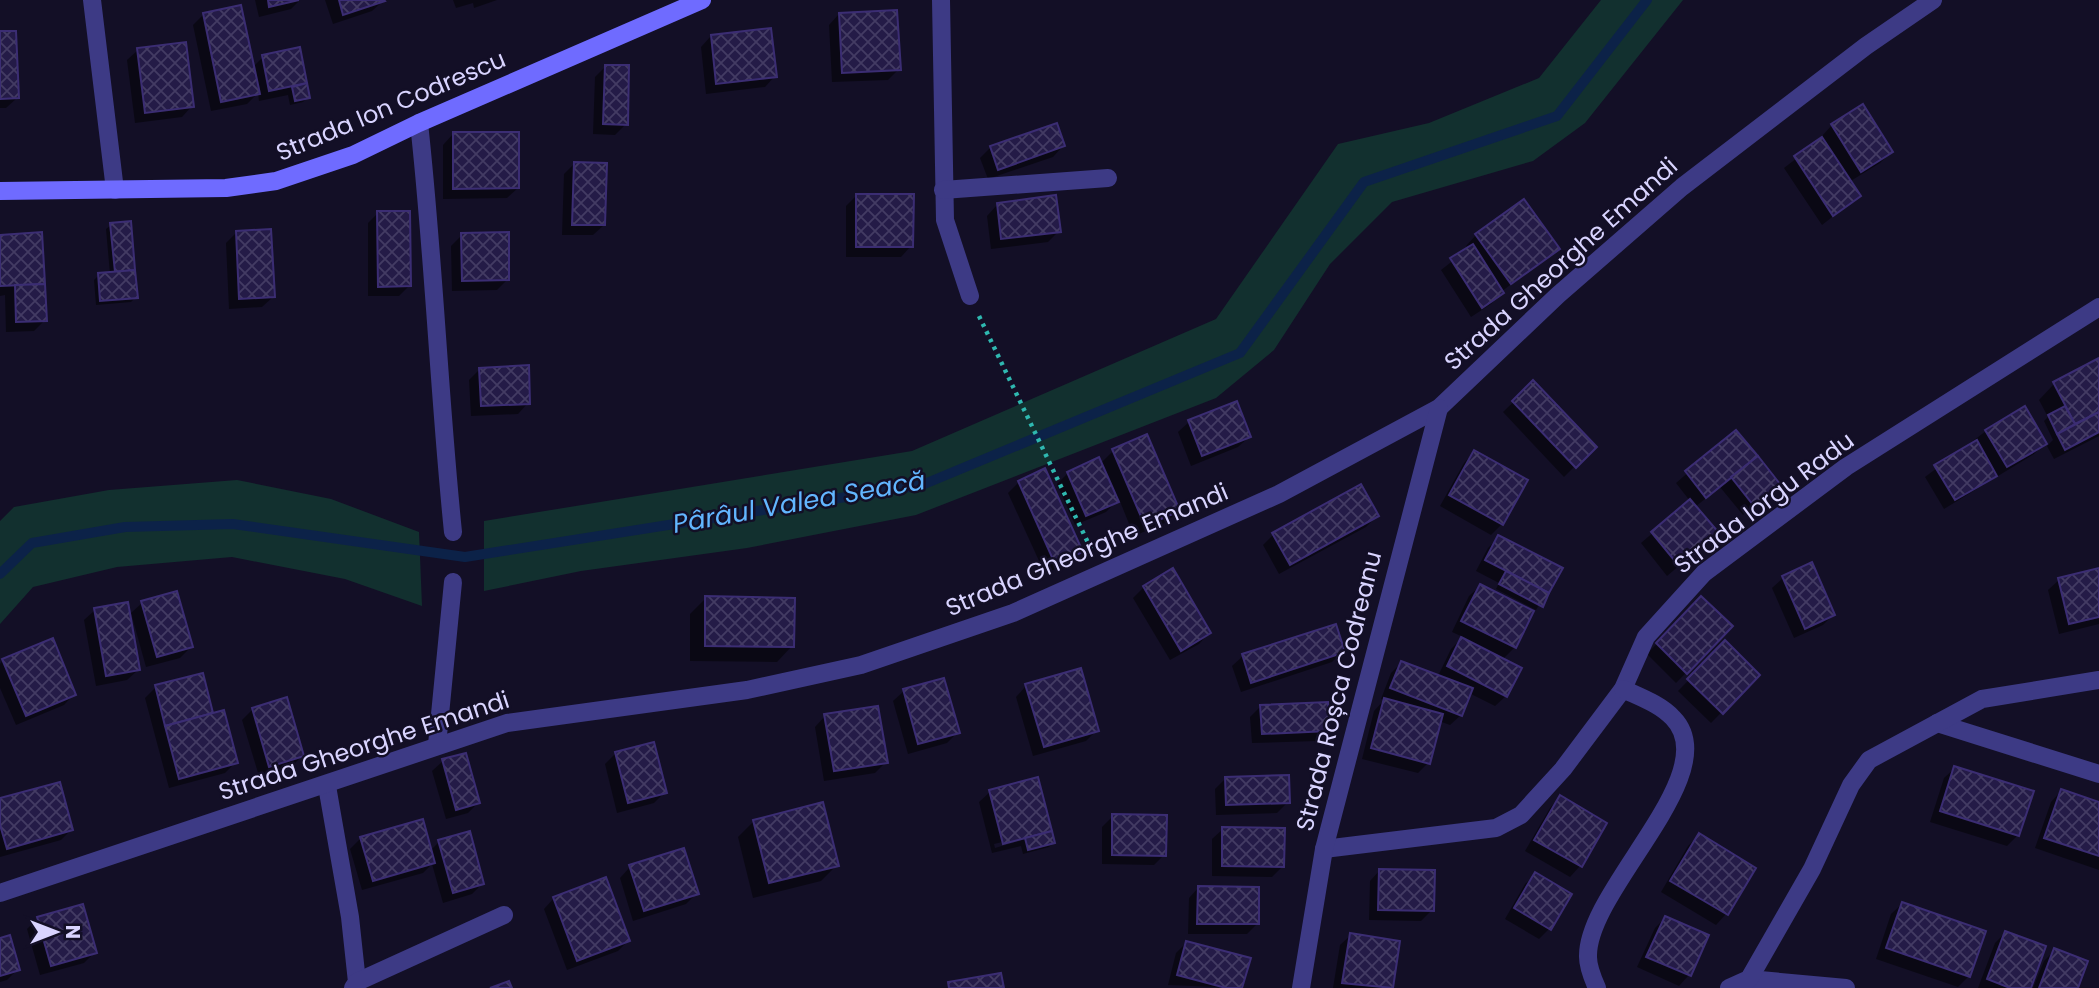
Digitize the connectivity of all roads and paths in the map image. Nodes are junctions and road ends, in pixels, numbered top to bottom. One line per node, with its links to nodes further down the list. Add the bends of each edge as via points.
1 (92, 0): 7 (street)
2 (702, 0): 5 (main road, Strada Ion Codrescu)
3 (941, 0): 8 (street)
4 (1933, 0): 12 (street, Strada Gheorghe Emandi, via 1682,187 1558,295)
5 (419, 123): 7 (main road, Strada Ion Codrescu, via 353,155 276,181 226,188); 13 (street)
6 (1108, 178): 8 (street)
7 (115, 190): 9 (main road, Strada Ion Codrescu)
8 (943, 190): 10 (street, via 945,220)
9 (0, 191)
10 (970, 296): 14 (path)
11 (2099, 307): 17 (street, Strada Iorgu Radu, via 1846,467 1704,573 1647,637)
12 (1439, 408): 14 (street, Strada Gheorghe Emandi, via 1279,494); 22 (street, Strada Roșca Codreanu)
13 (453, 532)
14 (1103, 574): 19 (street, Strada Gheorghe Emandi, via 1013,613 861,665 747,690 507,723)
15 (453, 582): 19 (street)
16 (2099, 680): 18 (street, via 1982,699)
17 (1622, 689): 22 (street, Strada Iorgu Radu, via 1563,769 1521,815 1496,828); 28 (street, via 1675,719 1684,734 1687,756 1671,799 1604,903 1593,930 1588,957)
18 (1937, 723): 20 (street); 25 (street, via 1869,760 1851,785 1812,869)
19 (437, 745): 21 (street, Strada Gheorghe Emandi)
20 (2099, 774)
21 (327, 786): 23 (street, Strada Gheorghe Emandi, via 190,827); 26 (street, via 350,917)
22 (1324, 849): 27 (street, Strada Roșca Codreanu)
23 (0, 893)
24 (504, 915): 26 (street)
25 (1749, 979): 29 (street); 30 (street)
26 (355, 985)
27 (1301, 988)
28 (1597, 988)
29 (1729, 988)
30 (1846, 988)

